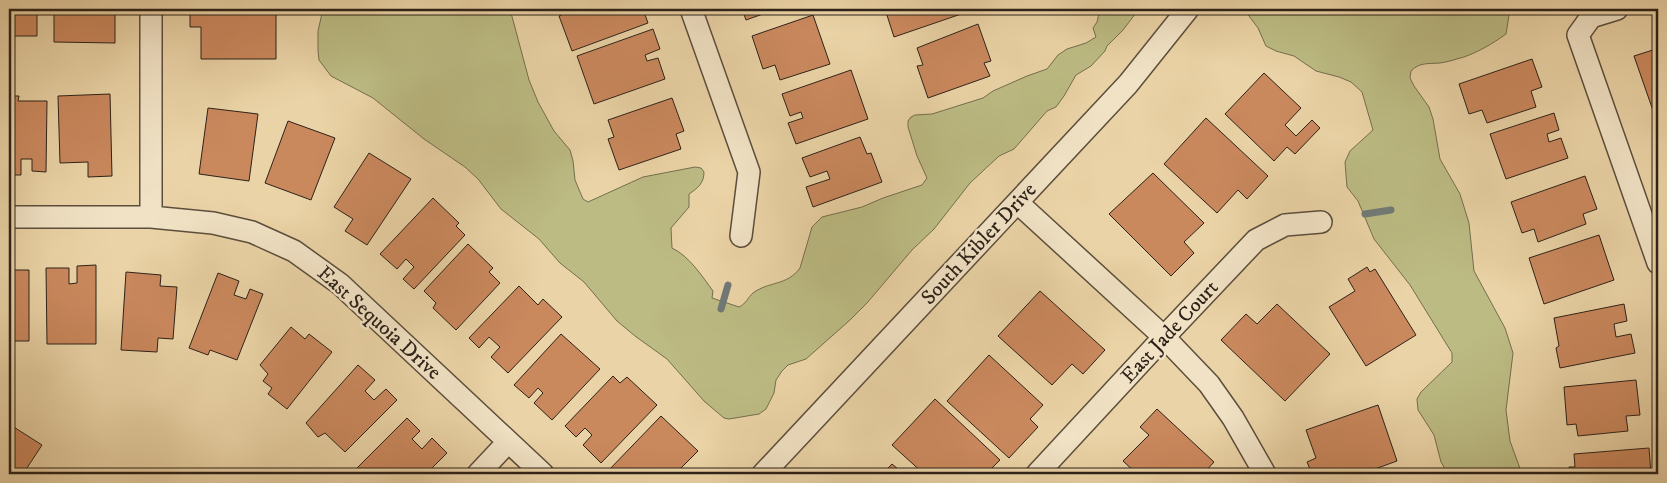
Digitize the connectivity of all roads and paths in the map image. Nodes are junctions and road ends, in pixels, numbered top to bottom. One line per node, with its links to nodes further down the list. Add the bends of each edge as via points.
1 (152, 9): 7 (street)
2 (692, 9): 9 (street, via 749,172)
3 (1188, 9): 5 (street, South Kibler Drive, via 1128,84)
4 (1617, 9): 10 (street, via 1590,17 1578,35)
5 (1018, 203): 11 (street); 15 (street, South Kibler Drive)
6 (9, 217): 7 (street, East Sequoia Drive)
7 (151, 217): 12 (street, East Sequoia Drive, via 212,223 252,232 294,251 340,284)
8 (1321, 222): 11 (street, East Jade Court, via 1285,225 1256,240)
9 (741, 236)
10 (1658, 263)
11 (1164, 337): 16 (street, East Jade Court); 17 (street, via 1209,384)
12 (508, 442): 13 (street); 14 (street, East Sequoia Drive)
13 (478, 474)
14 (543, 474)
15 (763, 474)
16 (1037, 474)
17 (1265, 474)

